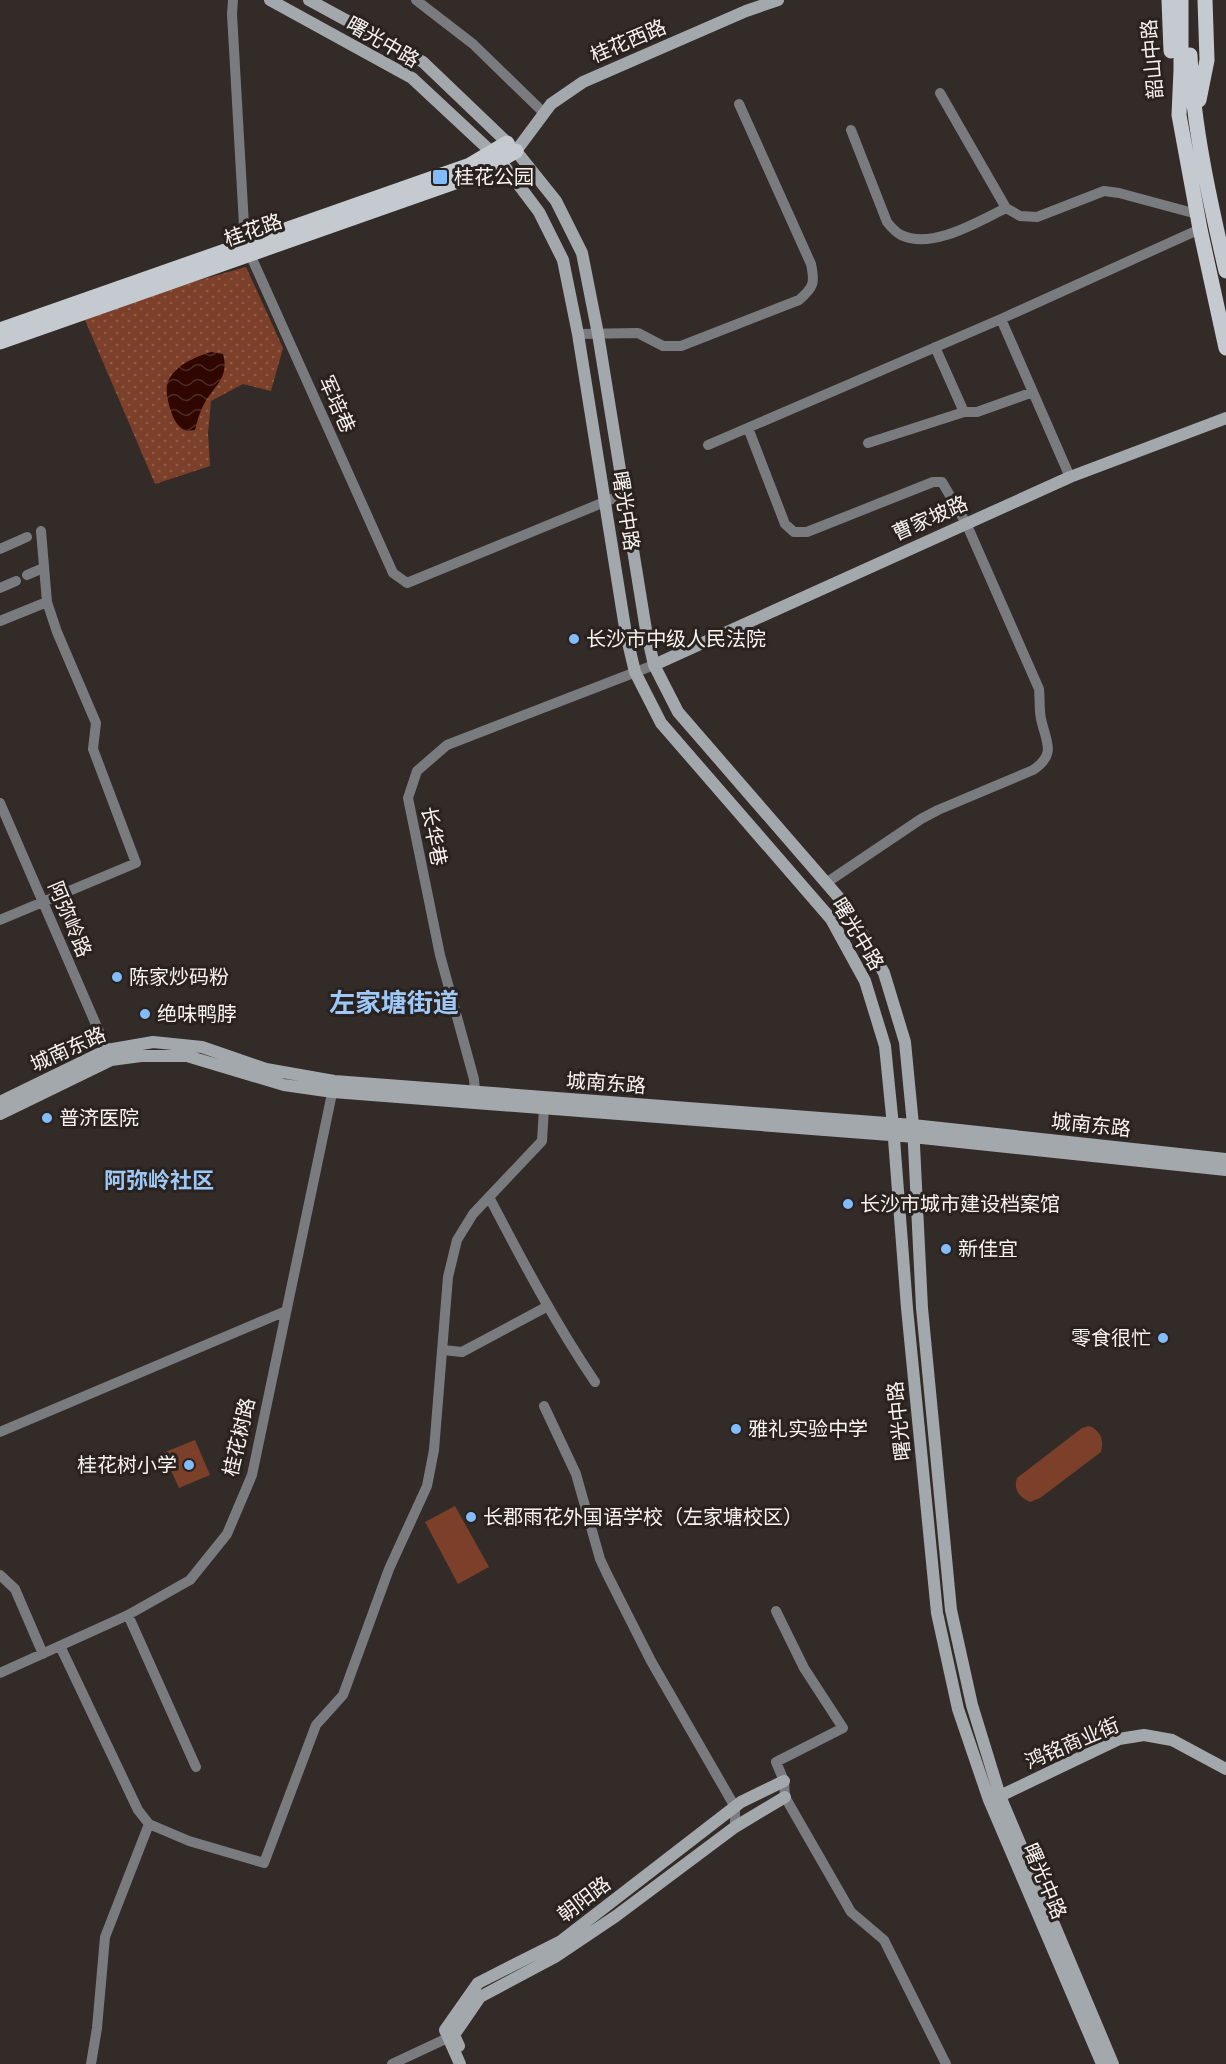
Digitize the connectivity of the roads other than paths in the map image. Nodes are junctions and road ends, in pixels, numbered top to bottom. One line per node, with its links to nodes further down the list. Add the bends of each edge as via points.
1 (233, 0): 21 (street, 军培巷)
2 (270, 0): 18 (street, 曙光中路, via 412,78)
3 (309, 0): 17 (street, 曙光中路, via 423,62)
4 (416, 0): 13 (street, via 474,44)
5 (778, 0): 13 (street, 桂花西路, via 583,82)
6 (1169, 0): 15 (main road, 韶山中路)
7 (1181, 0): 10 (main road, 韶山中路)
8 (1188, 0): 10 (main road, 韶山中路)
9 (1205, 0): 14 (main road, via 1207,60)
10 (1186, 71): 14 (main road); 15 (main road)
11 (940, 93): 19 (street)
12 (739, 104): 26 (street, via 811,264 814,279 810,291 799,300 681,346 663,346 638,333)
13 (544, 113): 17 (street, 桂花西路)
14 (1196, 114): 22 (main road)
15 (1179, 115): 20 (main road)
16 (851, 130): 19 (street, via 887,222 898,234 910,239 951,235)
17 (511, 147): 18 (main road, 桂花路); 26 (street, 曙光中路, via 556,201 582,253)
18 (496, 156): 21 (main road, 桂花路, via 475,175); 25 (street, 曙光中路, via 539,212 562,260)
19 (1006, 208): 20 (street, via 1020,216 1037,217 1104,191 1119,192)
20 (1198, 221): 23 (street); 29 (main road)
21 (247, 248): 24 (main road, 桂花路); 27 (main road, 桂花路); 38 (street, 军培巷, via 393,573 407,583)
22 (1226, 271)
23 (1001, 319): 28 (street); 30 (street)
24 (0, 330)
25 (578, 334): 26 (street); 38 (street, 曙光中路)
26 (598, 334): 37 (street, 曙光中路)
27 (0, 342)
28 (935, 347): 31 (street); 33 (street)
29 (1226, 348)
30 (1033, 392): 31 (street, via 977,412); 36 (street)
31 (964, 412): 34 (street)
32 (1226, 418): 36 (street, 曹家坡路)
33 (748, 428): 35 (street); 39 (street, via 785,524 794,532 807,532 933,482 942,482)
34 (868, 443)
35 (708, 445)
36 (1070, 477): 39 (street, 曹家坡路)
37 (624, 494): 38 (street, 军培巷); 49 (street, 曙光中路)
38 (605, 502): 50 (street, 曙光中路)
39 (966, 523): 49 (street, 曹家坡路); 52 (street, via 1039,690 1047,758 1033,770 921,819)
40 (41, 531): 43 (street)
41 (27, 537): 42 (street)
42 (0, 549)
43 (44, 568): 44 (street); 47 (street)
44 (27, 575)
45 (15, 581): 46 (street)
46 (0, 588)
47 (47, 602): 48 (street); 53 (street, via 96,723 93,749 136,863)
48 (0, 621)
49 (654, 665): 50 (street, 长华巷); 52 (street, 曙光中路, via 678,712)
50 (635, 672): 57 (street, 长华巷, via 447,745 417,771 408,798 440,955); 61 (street, 曙光中路, via 661,723 831,919 865,981 885,1046)
51 (0, 803): 53 (street, 阿弥岭路)
52 (826, 883): 62 (street, 曙光中路, via 847,907 884,973 905,1042)
53 (44, 902): 54 (street); 55 (street, 阿弥岭路)
54 (0, 920)
55 (107, 1050): 56 (street, 城南东路, via 153,1042 188,1044); 58 (street, 城南东路)
56 (334, 1086): 57 (street, 城南东路); 59 (street, 城南东路); 60 (street, 城南东路, via 277,1083 187,1056 141,1056 111,1060); 67 (street, 桂花树路)
57 (475, 1092): 61 (street, 城南东路)
58 (0, 1102)
59 (544, 1108): 61 (street, 城南东路); 65 (street, via 542,1141)
60 (0, 1114)
61 (893, 1130): 62 (street, 城南东路); 92 (street, 曙光中路, via 938,1613 958,1709 989,1800)
62 (913, 1131): 63 (street, 城南东路); 64 (street, 城南东路); 81 (street, 曙光中路, via 922,1308 951,1610 972,1705)
63 (1226, 1159)
64 (1226, 1170)
65 (489, 1197): 66 (street); 68 (street, via 473,1214 458,1240 448,1277)
66 (548, 1306): 68 (street, via 462,1352); 69 (street)
67 (286, 1311): 71 (street); 74 (street, 桂花树路, via 252,1475 227,1534 190,1580)
68 (443, 1350): 84 (street, via 427,1486 389,1569 343,1695 316,1725 264,1863 189,1841)
69 (595, 1382)
70 (544, 1406): 83 (street, via 576,1474 600,1559 611,1583)
71 (0, 1432)
72 (0, 1575): 76 (street, via 15,1589)
73 (777, 1611): 80 (street, via 804,1668 843,1728 776,1762)
74 (128, 1615): 75 (street, 桂花树路); 78 (street)
75 (60, 1646): 76 (street, 桂花树路); 84 (street, via 138,1810)
76 (43, 1654): 77 (street, 桂花树路)
77 (0, 1673)
78 (196, 1767)
79 (1226, 1769): 81 (street, 鸿铭商业街, via 1172,1740 1144,1735 1119,1740)
80 (784, 1781): 82 (street); 83 (street, 朝阳路)
81 (1000, 1796): 93 (street, 曙光中路)
82 (785, 1797): 85 (street, 朝阳路); 91 (street, via 851,1912 884,1940)
83 (735, 1807): 85 (street); 86 (street, 朝阳路, via 561,1941 478,1983 445,2030)
84 (149, 1824): 87 (street, via 105,1936)
85 (735, 1827): 86 (street, 朝阳路, via 555,1957 480,1997)
86 (451, 2037): 88 (street); 89 (street); 90 (street)
87 (91, 2064)
88 (392, 2064)
89 (460, 2064)
90 (466, 2064)
91 (946, 2064)
92 (1102, 2064)
93 (1113, 2064)

